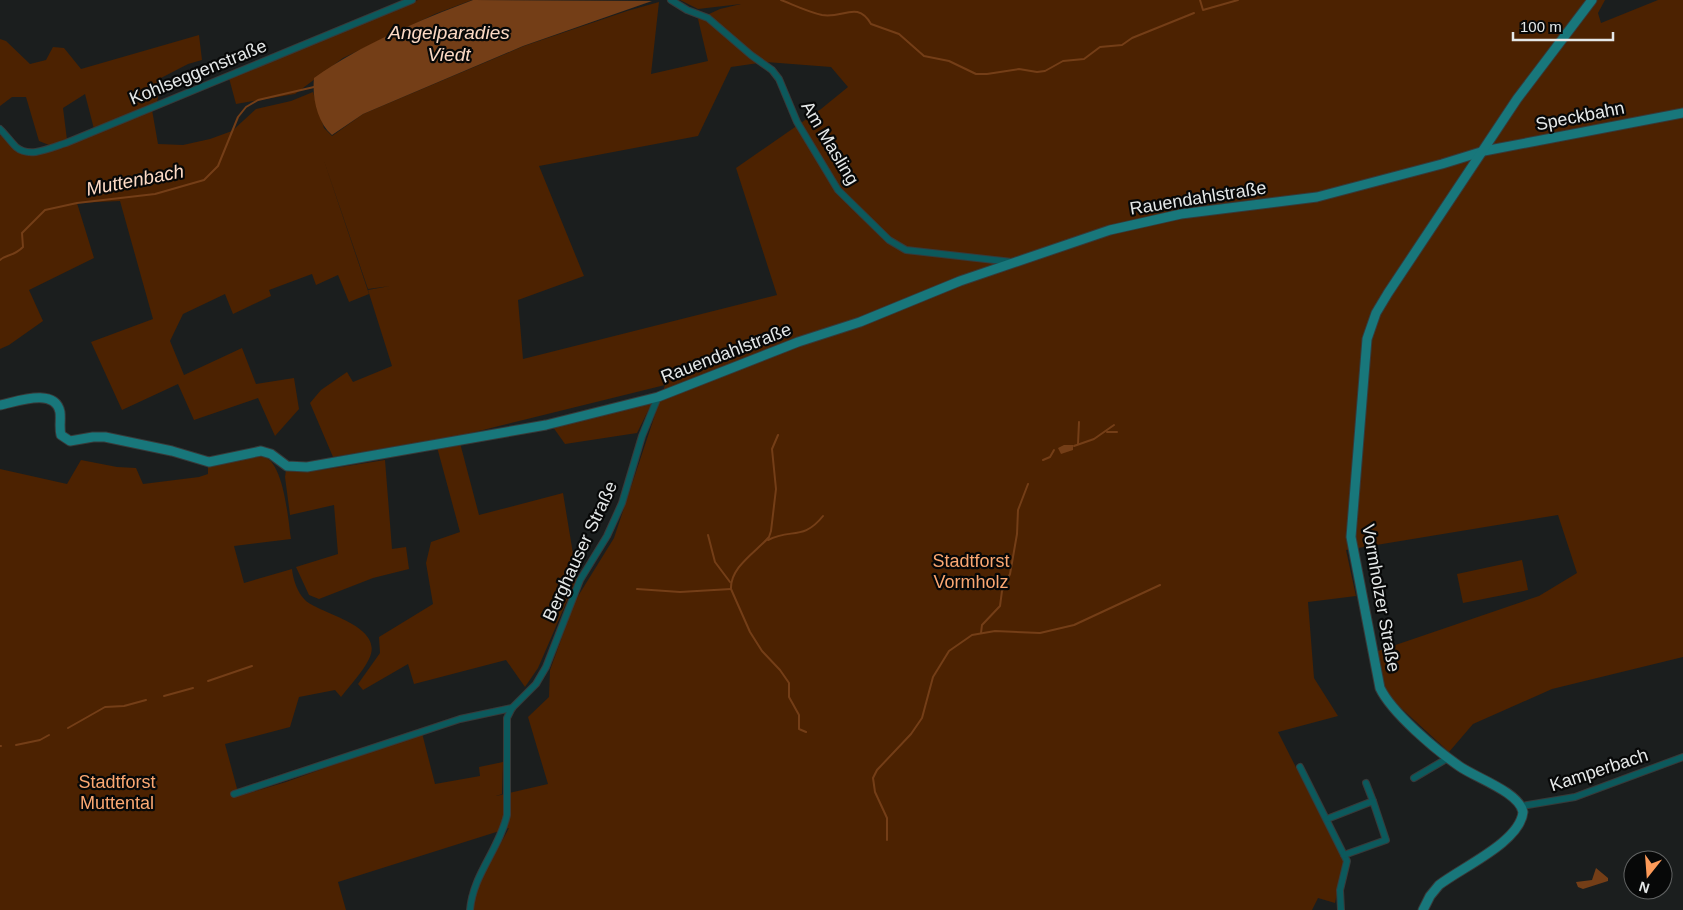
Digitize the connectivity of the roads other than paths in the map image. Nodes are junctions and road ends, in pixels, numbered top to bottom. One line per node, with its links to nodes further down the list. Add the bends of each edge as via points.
1 (412, 0): 5 (street, Kohlseggenstraße, via 66,143 25,152)
2 (671, 0): 7 (street, Am Masling, via 708,18 772,70 797,122 838,190 889,240 906,250)
3 (1592, 0): 6 (street, Vormholzer Straße, via 1517,99)
4 (1683, 112): 6 (street, Speckbahn)
5 (0, 129)
6 (1484, 151): 7 (street, Rauendahlstraße, via 1317,197 1148,221 1102,233); 12 (street, Vormholzer Straße, via 1388,292 1374,320 1366,352 1351,517 1350,537 1380,688 1394,708)
7 (1018, 263): 8 (street, Rauendahlstraße, via 960,281)
8 (658, 397): 9 (street, Rauendahlstraße, via 546,425 300,467 288,466 261,451 209,462 105,438 70,441 61,435 59,410 51,400 39,397); 10 (street, Berghauser Straße, via 642,436 622,503 607,536 580,580 546,667 536,684)
9 (0, 405)
10 (512, 708): 16 (street, via 460,719); 21 (street, via 506,727 505,823 478,877)
11 (1683, 757): 18 (street, Kamperbach, via 1575,797)
12 (1448, 758): 14 (street); 18 (street, Vormholzer Straße)
13 (1300, 767): 19 (street)
14 (1414, 778)
15 (1366, 782): 17 (street)
16 (234, 794)
17 (1373, 801): 19 (street); 20 (street, via 1386,840)
18 (1522, 806): 23 (street, via 1523,816 1515,830 1500,844 1439,885)
19 (1327, 819): 20 (street)
20 (1344, 855): 22 (street, via 1347,865 1340,890)
21 (470, 910)
22 (1341, 910)
23 (1423, 910)

